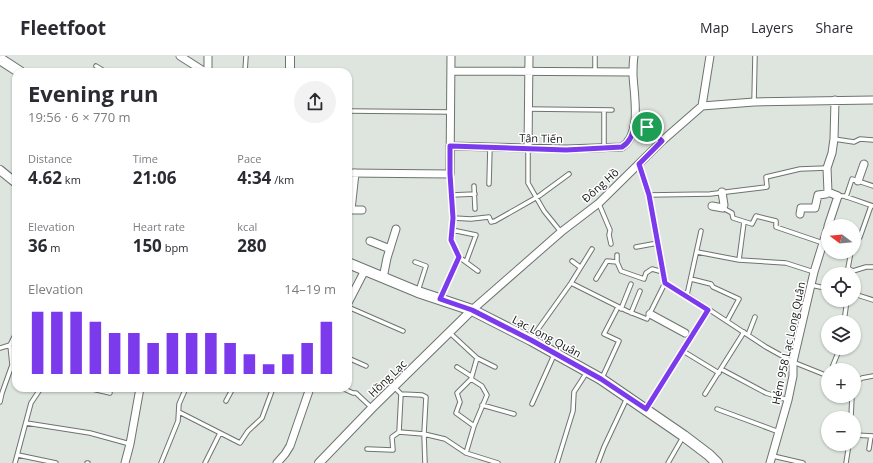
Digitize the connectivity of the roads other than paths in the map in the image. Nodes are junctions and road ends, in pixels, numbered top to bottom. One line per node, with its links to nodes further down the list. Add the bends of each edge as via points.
1 (180, 56): 15 (street)
2 (208, 56): 16 (street)
3 (246, 56): 17 (lane)
4 (290, 56): 18 (street)
5 (451, 56): 19 (street)
6 (529, 56): 20 (street)
7 (595, 56): 21 (lane)
8 (634, 56): 22 (street)
9 (710, 56): 26 (street)
10 (755, 56): 25 (lane)
11 (0, 59): 13 (main road)
12 (96, 66): 14 (lane)
13 (14, 68)
14 (99, 68)
15 (200, 68)
16 (207, 68)
17 (245, 68)
18 (290, 68)
19 (451, 71): 20 (street); 31 (street)
20 (529, 71): 21 (street); 27 (street)
21 (595, 72): 22 (street)
22 (633, 72): 32 (street)
23 (834, 100): 24 (street); 25 (street); 35 (street)
24 (873, 100)
25 (754, 102): 26 (street)
26 (702, 106): 37 (street, Đông Hồ)
27 (528, 109): 28 (lane); 40 (street)
28 (604, 110): 29 (lane); 33 (lane)
29 (612, 110)
30 (352, 111): 31 (lane)
31 (450, 112): 38 (street)
32 (636, 120): 37 (lane); 41 (street, Tân Tiến, via 629,142 622,147)
33 (604, 128): 34 (lane); 41 (lane)
34 (609, 128)
35 (834, 139): 36 (lane, via 854,142 860,139); 44 (street)
36 (873, 140)
37 (662, 141): 42 (street, Đông Hồ)
38 (450, 146): 39 (street, Tân Tiến); 47 (street)
39 (490, 148): 40 (street, Tân Tiến); 51 (lane)
40 (528, 148): 41 (street, Tân Tiến); 61 (lane, via 528,183)
41 (604, 148)
42 (639, 164): 58 (lane); 62 (street, Đông Hồ)
43 (864, 164): 50 (street)
44 (827, 168): 54 (lane, via 800,169 766,177 767,187); 55 (street)
45 (0, 170): 49 (street)
46 (352, 173): 47 (street)
47 (450, 174): 57 (lane)
48 (569, 174): 61 (lane)
49 (12, 180)
50 (858, 181): 53 (lane); 60 (lane, via 852,179)
51 (489, 184)
52 (474, 186): 56 (lane)
53 (873, 186)
54 (722, 192): 58 (lane); 65 (street)
55 (828, 192): 59 (street); 69 (street, via 818,195 815,208 801,208)
56 (474, 194): 57 (lane); 66 (lane)
57 (452, 195): 70 (lane)
58 (649, 195): 79 (lane)
59 (838, 196): 60 (lane); 71 (street, Hẻm 958 Lạc Long Quân)
60 (846, 197): 64 (lane)
61 (537, 198): 70 (lane, via 491,222 489,217); 76 (lane)
62 (599, 203): 76 (street, Đông Hồ); 81 (lane, via 610,230 608,235)
63 (712, 206): 65 (street)
64 (872, 206): 77 (lane)
65 (723, 208): 72 (lane, via 732,213 733,218)
66 (475, 209)
67 (352, 210): 68 (street)
68 (362, 210)
69 (800, 214)
70 (453, 218): 74 (lane)
71 (830, 219)
72 (744, 222): 80 (lane, via 752,224 756,216 776,221 776,227); 89 (lane)
73 (396, 229): 83 (street)
74 (452, 230): 88 (lane, via 451,240); 92 (lane, via 476,236)
75 (701, 231): 86 (lane)
76 (561, 232): 119 (street, Đông Hồ)
77 (861, 234)
78 (370, 241): 83 (street)
79 (658, 242): 82 (lane); 100 (lane)
80 (821, 242)
81 (611, 244)
82 (636, 247)
83 (390, 249): 102 (street)
84 (592, 249): 95 (lane)
85 (821, 249): 101 (street, Hẻm 958 Lạc Long Quân)
86 (697, 252): 89 (lane); 104 (lane)
87 (617, 256): 93 (lane)
88 (459, 257): 92 (lane); 115 (lane)
89 (739, 260): 101 (lane, via 786,263)
90 (572, 261): 95 (lane)
91 (415, 262): 111 (lane, via 426,266)
92 (466, 262): 99 (lane)
93 (618, 262): 100 (lane, via 621,271 644,279 646,273 652,269); 103 (lane, via 607,261)
94 (352, 265): 98 (main road, Lạc Long Quân)
95 (580, 267): 105 (lane)
96 (873, 267): 97 (lane)
97 (861, 269)
98 (365, 270): 102 (main road, Lạc Long Quân); 113 (street)
99 (478, 271)
100 (663, 272): 106 (lane)
101 (814, 272): 108 (street, Hẻm 958 Lạc Long Quân)
102 (383, 278): 111 (main road, Lạc Long Quân)
103 (596, 279)
104 (690, 279): 112 (lane); 124 (lane, via 711,284 739,299)
105 (571, 283): 117 (lane); 130 (lane)
106 (665, 283): 112 (lane); 122 (lane)
107 (631, 284): 117 (lane)
108 (811, 285): 109 (lane); 139 (street, Hẻm 958 Lạc Long Quân)
109 (821, 287)
110 (640, 291): 121 (lane)
111 (418, 292): 115 (main road, Lạc Long Quân)
112 (687, 295): 120 (lane)
113 (352, 296)
114 (861, 296): 116 (lane)
115 (440, 299): 119 (main road, Lạc Long Quân)
116 (873, 300)
117 (620, 308): 121 (lane); 150 (lane, via 604,334 619,341)
118 (352, 309): 125 (lane)
119 (472, 310): 127 (street, Hồng Lạc); 130 (main road, Lạc Long Quân)
120 (708, 310): 124 (lane); 134 (lane)
121 (631, 313): 122 (lane)
122 (648, 316): 128 (street)
123 (755, 317): 129 (lane)
124 (727, 321): 126 (lane)
125 (403, 331)
126 (744, 332): 129 (lane); 143 (lane)
127 (450, 333): 137 (lane); 152 (street, Hồng Lạc)
128 (685, 333)
129 (748, 335): 139 (lane)
130 (531, 340): 135 (main road, Lạc Long Quân)
131 (12, 341): 132 (lane)
132 (10, 345): 133 (lane); 136 (lane)
133 (0, 348)
134 (683, 351): 146 (lane); 172 (lane)
135 (554, 354): 145 (main road, Lạc Long Quân); 168 (lane)
136 (12, 356)
137 (477, 358): 142 (lane); 149 (lane)
138 (352, 361): 140 (lane)
139 (793, 362): 147 (lane); 165 (street, Hẻm 958 Lạc Long Quân)
140 (366, 366)
141 (457, 367): 149 (lane)
142 (495, 367)
143 (721, 369): 146 (lane); 165 (lane)
144 (12, 371): 167 (lane)
145 (588, 372): 150 (main road, Lạc Long Quân); 200 (lane, via 574,392 573,411)
146 (719, 373): 163 (lane)
147 (821, 373)
148 (873, 375): 151 (lane)
149 (471, 378): 169 (lane, via 482,386 487,395); 176 (lane, via 457,393 460,402 456,413)
150 (601, 379): 164 (main road, Lạc Long Quân)
151 (861, 379)
152 (394, 387): 162 (lane); 170 (street, Hồng Lạc)
153 (38, 392): 175 (lane, via 31,403)
154 (106, 392): 161 (lane)
155 (139, 392): 184 (street)
156 (184, 392): 173 (lane, via 179,404)
157 (231, 392): 166 (lane)
158 (272, 392): 179 (lane, via 262,418 240,443)
159 (309, 392): 197 (street, via 290,446)
160 (350, 392): 170 (lane, via 356,393)
161 (110, 393)
162 (401, 394): 177 (lane); 180 (lane, via 422,394 426,397)
163 (705, 394)
164 (628, 397): 172 (main road, Lạc Long Quân); 201 (lane)
165 (788, 400): 178 (street, Hẻm 958 Lạc Long Quân)
166 (226, 401)
167 (0, 402)
168 (532, 404)
169 (482, 405): 174 (lane); 176 (lane)
170 (372, 408): 191 (street, Hồng Lạc)
171 (717, 408): 178 (lane)
172 (646, 409): 182 (main road, Lạc Long Quân)
173 (179, 412): 179 (lane); 195 (lane, via 178,421)
174 (514, 414)
175 (26, 423): 184 (lane, via 90,433); 189 (lane)
176 (474, 426): 188 (lane)
177 (399, 432): 180 (lane); 185 (lane, via 392,437 393,450)
178 (779, 432): 190 (street, Hẻm 958 Lạc Long Quân)
179 (220, 433): 196 (lane)
180 (424, 434): 188 (lane, via 445,439); 198 (lane)
181 (861, 435): 183 (lane)
182 (684, 436): 202 (lane); 203 (main road, Lạc Long Quân)
183 (872, 436): 186 (lane)
184 (130, 444): 194 (street)
185 (368, 449)
186 (869, 449)
187 (848, 451): 205 (lane)
188 (466, 453): 199 (lane)
189 (18, 455): 192 (lane); 193 (lane)
190 (772, 459): 204 (lane)
191 (323, 462)
192 (15, 463)
193 (56, 463)
194 (125, 463)
195 (161, 463)
196 (205, 463)
197 (276, 463)
198 (425, 463)
199 (498, 463)
200 (557, 463)
201 (598, 463)
202 (668, 463)
203 (717, 463)
204 (803, 463)
205 (846, 463)

